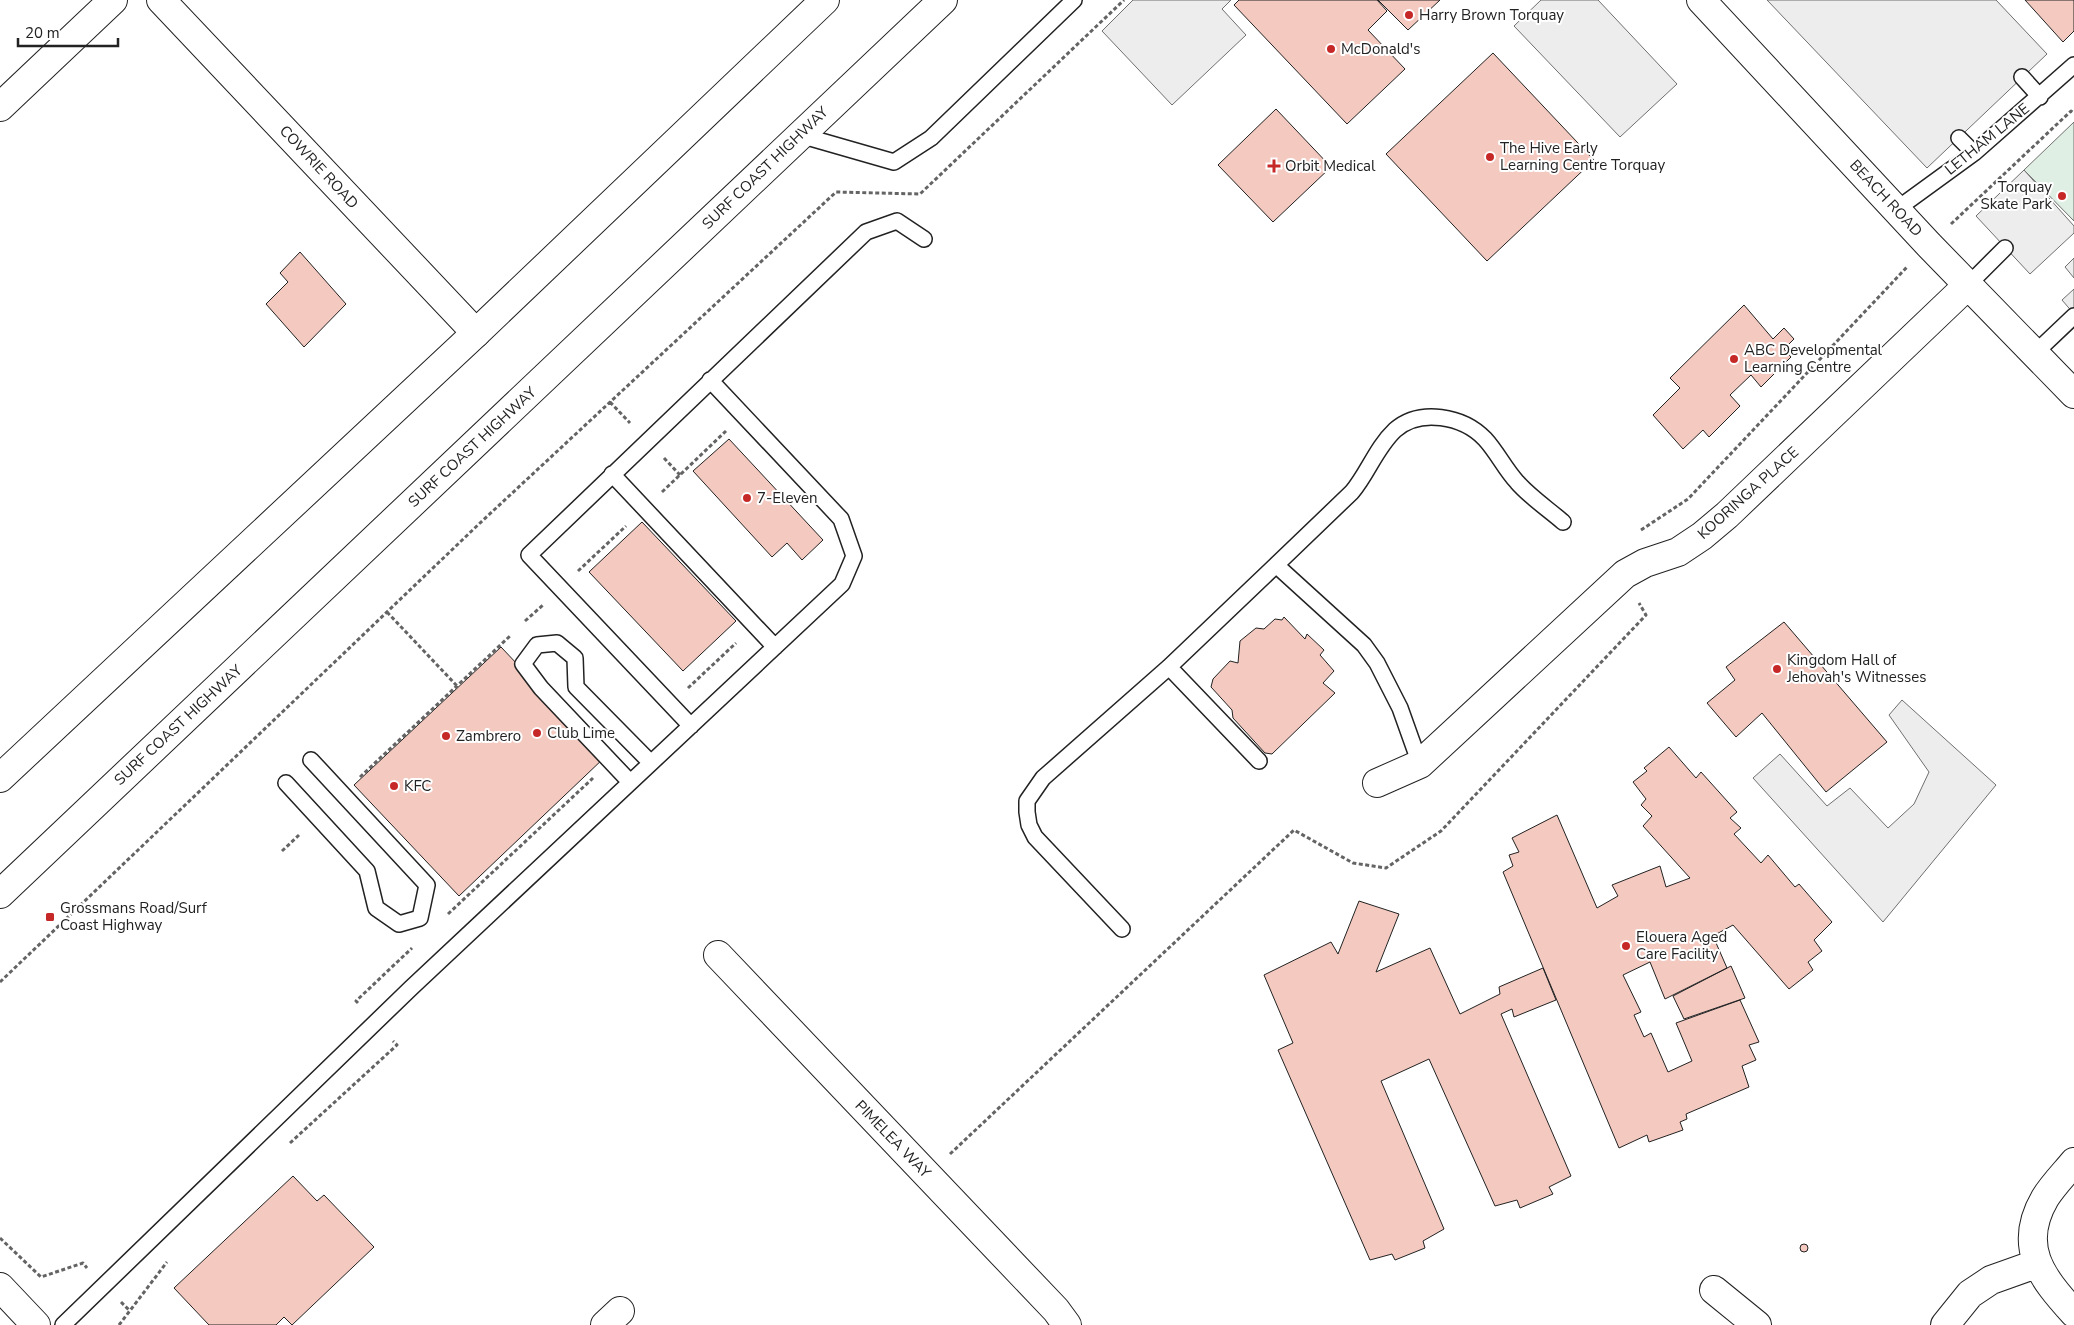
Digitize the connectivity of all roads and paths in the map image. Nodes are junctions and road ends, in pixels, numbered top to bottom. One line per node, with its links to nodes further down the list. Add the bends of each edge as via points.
1 (113, 0): 11 (street)
2 (161, 0): 20 (street, COWRIE ROAD)
3 (825, 0): 20 (street)
4 (943, 0): 12 (street, SURF COAST HIGHWAY)
5 (1074, 0): 12 (lane, via 931,138 894,162)
6 (1124, 0): 27 (path, via 920,194 836,192)
7 (1701, 0): 15 (street, BEACH ROAD)
8 (2074, 66): 10 (lane, LETHAM LANE)
9 (2022, 78): 10 (lane)
10 (2040, 96): 14 (lane, LETHAM LANE)
11 (0, 107)
12 (800, 135): 40 (street, SURF COAST HIGHWAY)
13 (1959, 138): 14 (lane)
14 (1974, 153): 15 (lane, LETHAM LANE)
15 (1897, 209): 18 (street, BEACH ROAD)
16 (924, 238): 22 (lane, via 897,221 866,232)
17 (2005, 248): 18 (lane, KOORINGA PLACE)
18 (1968, 285): 21 (street, BEACH ROAD); 35 (street, KOORINGA PLACE, via 1727,515 1678,552 1644,563 1625,574)
19 (2074, 316): 21 (lane)
20 (476, 333): 36 (street)
21 (2034, 354): 23 (street, BEACH ROAD)
22 (710, 380): 24 (lane); 28 (lane, via 841,519 854,556 842,584)
23 (2074, 394)
24 (612, 474): 28 (lane); 31 (lane, via 529,555)
25 (1563, 522): 26 (lane, via 1518,484 1485,439 1449,418 1428,417 1396,429 1382,445 1358,486)
26 (1276, 566): 29 (lane); 35 (lane, via 1364,645 1400,708)
27 (387, 612): 30 (path); 43 (path)
28 (775, 646): 31 (lane)
29 (1169, 667): 33 (lane); 41 (lane, via 1042,778 1028,801 1029,825 1035,837)
30 (457, 686)
31 (690, 726): 34 (lane)
32 (310, 760): 38 (lane, via 427,885 420,918 399,924 376,908 367,871)
33 (1259, 761)
34 (651, 763): 37 (lane); 37 (lane, via 576,687 575,658 557,643 537,645 523,664 541,688)
35 (1420, 764): 39 (street, KOORINGA PLACE)
36 (0, 778)
37 (630, 782): 47 (lane, via 410,988)
38 (286, 783)
39 (1377, 783)
40 (0, 894)
41 (1122, 930)
42 (718, 955): 54 (street, PIMELEA WAY)
43 (0, 982)
44 (2074, 1162): 46 (street, via 2046,1196 2034,1225 2032,1244)
45 (0, 1238): 47 (path, via 40,1277 83,1263)
46 (2036, 1264): 51 (street); 56 (street, via 1991,1280 1970,1294)
47 (104, 1285): 50 (path); 53 (lane)
48 (0, 1287): 52 (street)
49 (1714, 1290): 55 (street)
50 (130, 1310)
51 (2074, 1313)
52 (36, 1325)
53 (63, 1325)
54 (1067, 1325)
55 (1757, 1325)
56 (1945, 1325)

